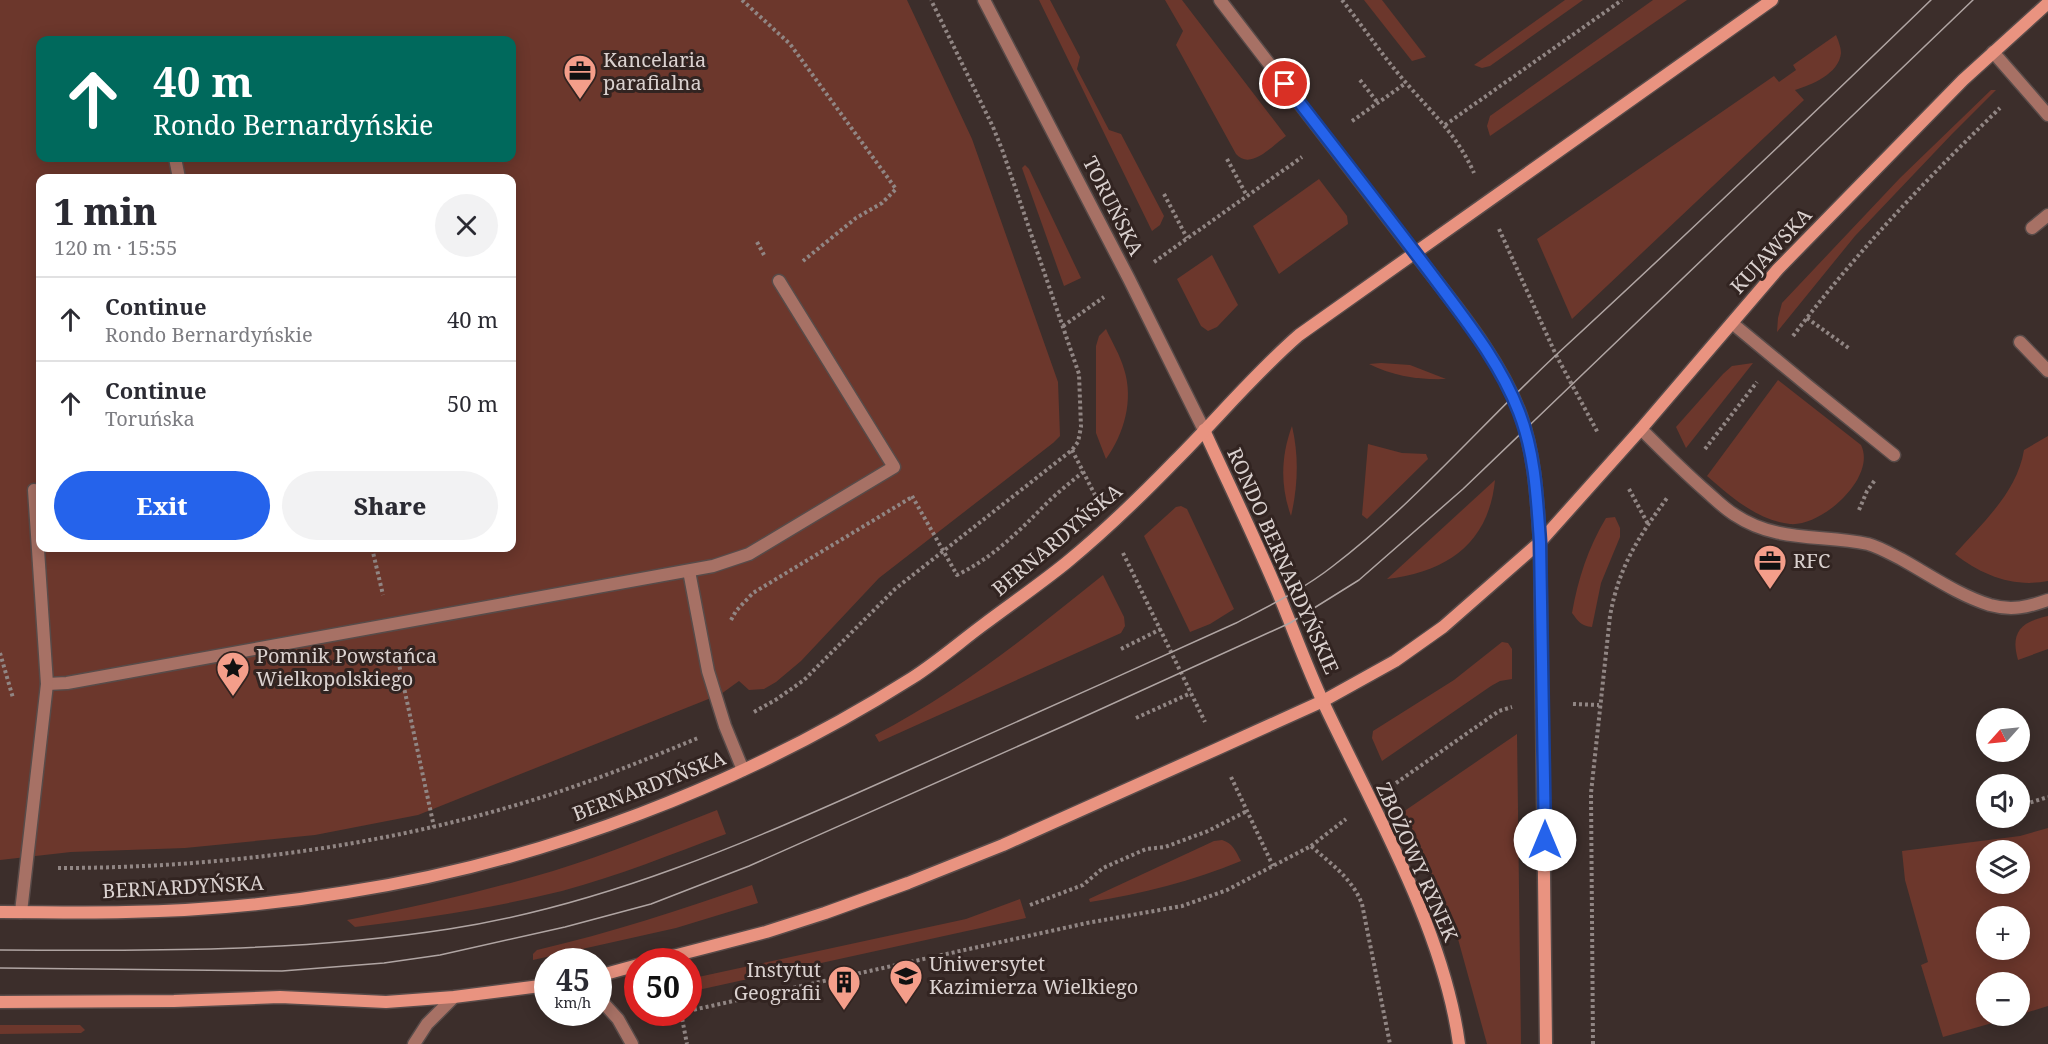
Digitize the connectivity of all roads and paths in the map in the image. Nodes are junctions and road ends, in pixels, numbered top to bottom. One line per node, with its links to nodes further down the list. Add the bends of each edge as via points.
1 (742, 0): 28 (path, via 790,44 896,189)
2 (931, 0): 32 (path, via 993,127)
3 (984, 0): 39 (street, TORUŃSKA)
4 (1220, 0): 26 (street)
5 (1342, 0): 11 (path)
6 (1622, 0): 16 (path)
7 (1772, 0): 26 (main road)
8 (2048, 3): 9 (main road, KUJAWSKA)
9 (1993, 52): 12 (street); 31 (main road, KUJAWSKA, via 1778,269)
10 (1360, 80): 13 (path)
11 (1406, 83): 13 (path); 16 (path)
12 (2023, 85): 15 (street); 30 (path, via 1892,218)
13 (1378, 103): 14 (path)
14 (1368, 110)
15 (2048, 115)
16 (1445, 125): 17 (path)
17 (1463, 150)
18 (1306, 154): 21 (path)
19 (1227, 159): 21 (path)
20 (1164, 194): 24 (path)
21 (1247, 196): 24 (path)
22 (2048, 215): 23 (street)
23 (2032, 228)
24 (1187, 238): 27 (path)
25 (1509, 249): 40 (path, via 1556,355)
26 (1414, 252): 39 (main road, via 1299,334); 54 (main road, via 1485,348 1514,398 1530,450)
27 (1161, 257)
28 (779, 281): 59 (street, via 894,468 749,554)
29 (1098, 301): 32 (path)
30 (1807, 318): 33 (path); 35 (path)
31 (1732, 323): 38 (main road, KUJAWSKA); 43 (street)
32 (1063, 326): 41 (path, via 1081,382 1080,435)
33 (1790, 340)
34 (2020, 342): 36 (street)
35 (1850, 349)
36 (2048, 371)
37 (1760, 379): 42 (path)
38 (1641, 429): 53 (street, via 1735,516 1793,537); 54 (main road, KUJAWSKA)
39 (1204, 430): 67 (main road, RONDO BERNARDYŃSKIE); 77 (main road, BERNARDYŃSKA, via 1110,525 1065,564 914,677)
40 (1600, 437)
41 (1072, 450): 44 (path); 56 (path)
42 (1701, 454)
43 (1894, 455): 53 (path, via 1867,491)
44 (1083, 472): 45 (path); 56 (path, via 980,564 957,575)
45 (1089, 482)
46 (1627, 484): 52 (path)
47 (34, 490): 51 (street)
48 (1672, 492): 52 (path)
49 (912, 497): 62 (path, via 753,593 736,611)
50 (915, 503): 56 (path)
51 (36, 520)
52 (1648, 524): 71 (path, via 1628,558 1614,595)
53 (1845, 541): 60 (street, via 1870,544 1991,605 2025,608)
54 (1540, 542): 67 (main road, RONDO BERNARDYŃSKIE, via 1443,627 1395,661); 103 (main road)
55 (1122, 550): 63 (path)
56 (942, 551): 72 (path, via 895,589 804,680)
57 (38, 552): 65 (street)
58 (373, 552): 61 (path)
59 (689, 571): 61 (street); 77 (street, via 708,671)
60 (2048, 600)
61 (390, 623): 65 (street); 84 (path)
62 (728, 627)
63 (1161, 629): 64 (path); 66 (path)
64 (1121, 649)
65 (47, 684): 86 (street)
66 (1191, 693): 73 (path); 75 (path)
67 (1323, 701): 91 (main road, via 908,884 766,932); 102 (main road, ZBOŻOWY RYNEK, via 1412,890 1437,955)
68 (751, 703): 72 (path)
69 (1567, 704): 71 (path)
70 (1517, 705): 78 (path, via 1499,711)
71 (1599, 705): 104 (path, via 1591,793)
72 (757, 710): 74 (path)
73 (1200, 713)
74 (749, 715)
75 (1136, 718)
76 (701, 737): 84 (path, via 559,792)
77 (743, 770): 90 (main road, BERNARDYŃSKA, via 630,817 457,871 348,892 236,906 129,912)
78 (1390, 788)
79 (2048, 796): 81 (path)
80 (1242, 802): 82 (path)
81 (2030, 802)
82 (1247, 811): 87 (path); 88 (path, via 1208,831 1165,847 1146,849 1103,868 1083,885)
83 (1341, 822): 85 (path)
84 (434, 827): 86 (path, via 341,846 246,859 95,868)
85 (1311, 846): 87 (path); 101 (path, via 1357,890)
86 (26, 866): 90 (street)
87 (1273, 866): 95 (path, via 1227,890 1167,909)
88 (1030, 905)
89 (0, 912): 90 (main road, BERNARDYŃSKA)
90 (21, 912)
91 (702, 949)
92 (534, 987): 93 (main road)
93 (454, 997): 94 (main road, via 386,1002 280,997); 98 (street, via 427,1024)
94 (0, 1002)
95 (702, 1008)
96 (612, 1012): 99 (street)
97 (684, 1026): 100 (path)
98 (414, 1044)
99 (632, 1044)
100 (687, 1044)
101 (1390, 1044)
102 (1459, 1044)
103 (1546, 1044)
104 (1593, 1044)

